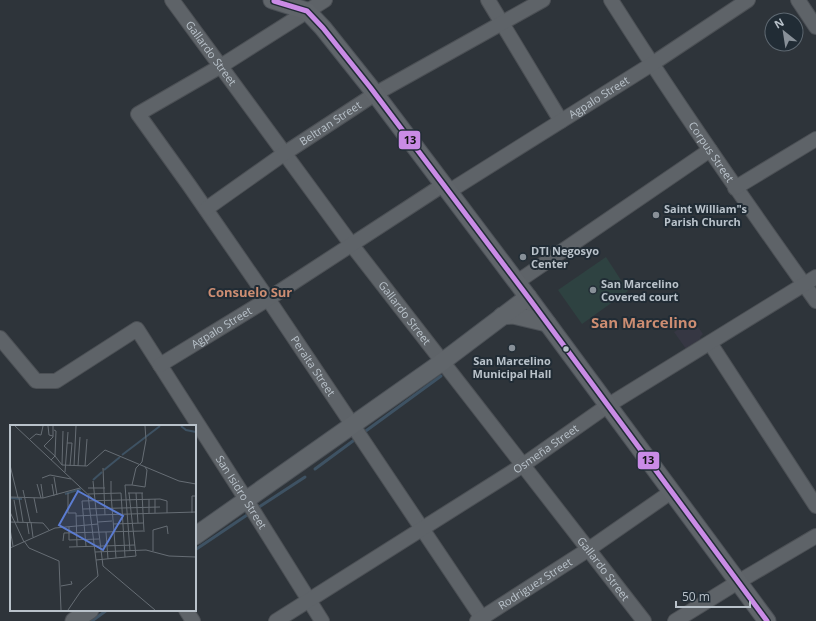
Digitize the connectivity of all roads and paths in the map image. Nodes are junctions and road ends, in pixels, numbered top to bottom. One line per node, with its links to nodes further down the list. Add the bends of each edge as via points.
1 (172, 0): 13 (street, Gallardo Street)
2 (272, 0): 9 (main road)
3 (326, 0): 9 (street)
4 (488, 0): 10 (street)
5 (543, 0): 10 (street, Beltran Street)
6 (611, 0): 12 (street, Corpus Street)
7 (748, 0): 12 (street, Agpalo Street)
8 (798, 0): 11 (street)
9 (303, 5): 13 (street); 14 (main road)
10 (502, 24): 14 (street, Beltran Street); 15 (street)
11 (816, 27)
12 (652, 64): 15 (street, Agpalo Street); 17 (street, Corpus Street)
13 (221, 66): 18 (street, Gallardo Street); 21 (street, Peralta Street, via 138,114)
14 (375, 94): 18 (street, Beltran Street); 19 (main road)
15 (561, 121): 19 (street, Agpalo Street)
16 (816, 139): 20 (street)
17 (710, 150): 20 (street, Corpus Street); 24 (street)
18 (285, 153): 21 (street, Beltran Street); 22 (street, Gallardo Street)
19 (446, 188): 22 (street, Agpalo Street); 24 (main road)
20 (734, 188): 23 (street, Corpus Street)
21 (206, 209): 26 (street, Peralta Street)
22 (351, 244): 26 (street, Agpalo Street); 32 (street, Gallardo Street)
23 (810, 281): 27 (street, Corpus Street); 31 (street, Osmeña Street)
24 (517, 282): 25 (main road)
25 (528, 296): 28 (main road); 29 (main road)
26 (268, 299): 33 (street, Agpalo Street); 35 (street, Peralta Street)
27 (816, 300)
28 (502, 316): 29 (main road, via 513,315); 32 (main road)
29 (547, 323): 34 (main road)
30 (0, 338): 33 (street, San Isidro Street, via 36,381 56,381 137,329)
31 (710, 343): 34 (street, Osmeña Street); 39 (street)
32 (442, 362): 35 (main road); 36 (street, Gallardo Street)
33 (160, 365): 38 (street, San Isidro Street)
34 (607, 406): 36 (street, Osmeña Street); 37 (main road)
35 (352, 426): 38 (main road); 40 (street, Peralta Street)
36 (523, 465): 40 (street, Osmeña Street); 43 (street, Gallardo Street)
37 (671, 492): 43 (street, Rodriguez Street); 44 (main road)
38 (247, 501): 41 (main road); 45 (street, San Isidro Street)
39 (816, 506)
40 (421, 529): 45 (street, Osmeña Street); 48 (street, Peralta Street)
41 (196, 535)
42 (816, 536): 44 (street)
43 (589, 549): 48 (street, Rodriguez Street); 53 (street, Gallardo Street)
44 (738, 582): 54 (street); 55 (main road)
45 (309, 600): 51 (street, Osmeña Street); 52 (street, San Isidro Street)
46 (89, 611): 49 (main road)
47 (187, 611): 50 (street)
48 (481, 620)
49 (74, 621)
50 (193, 621)
51 (276, 621)
52 (322, 621)
53 (644, 621)
54 (675, 621)
55 (767, 621)

